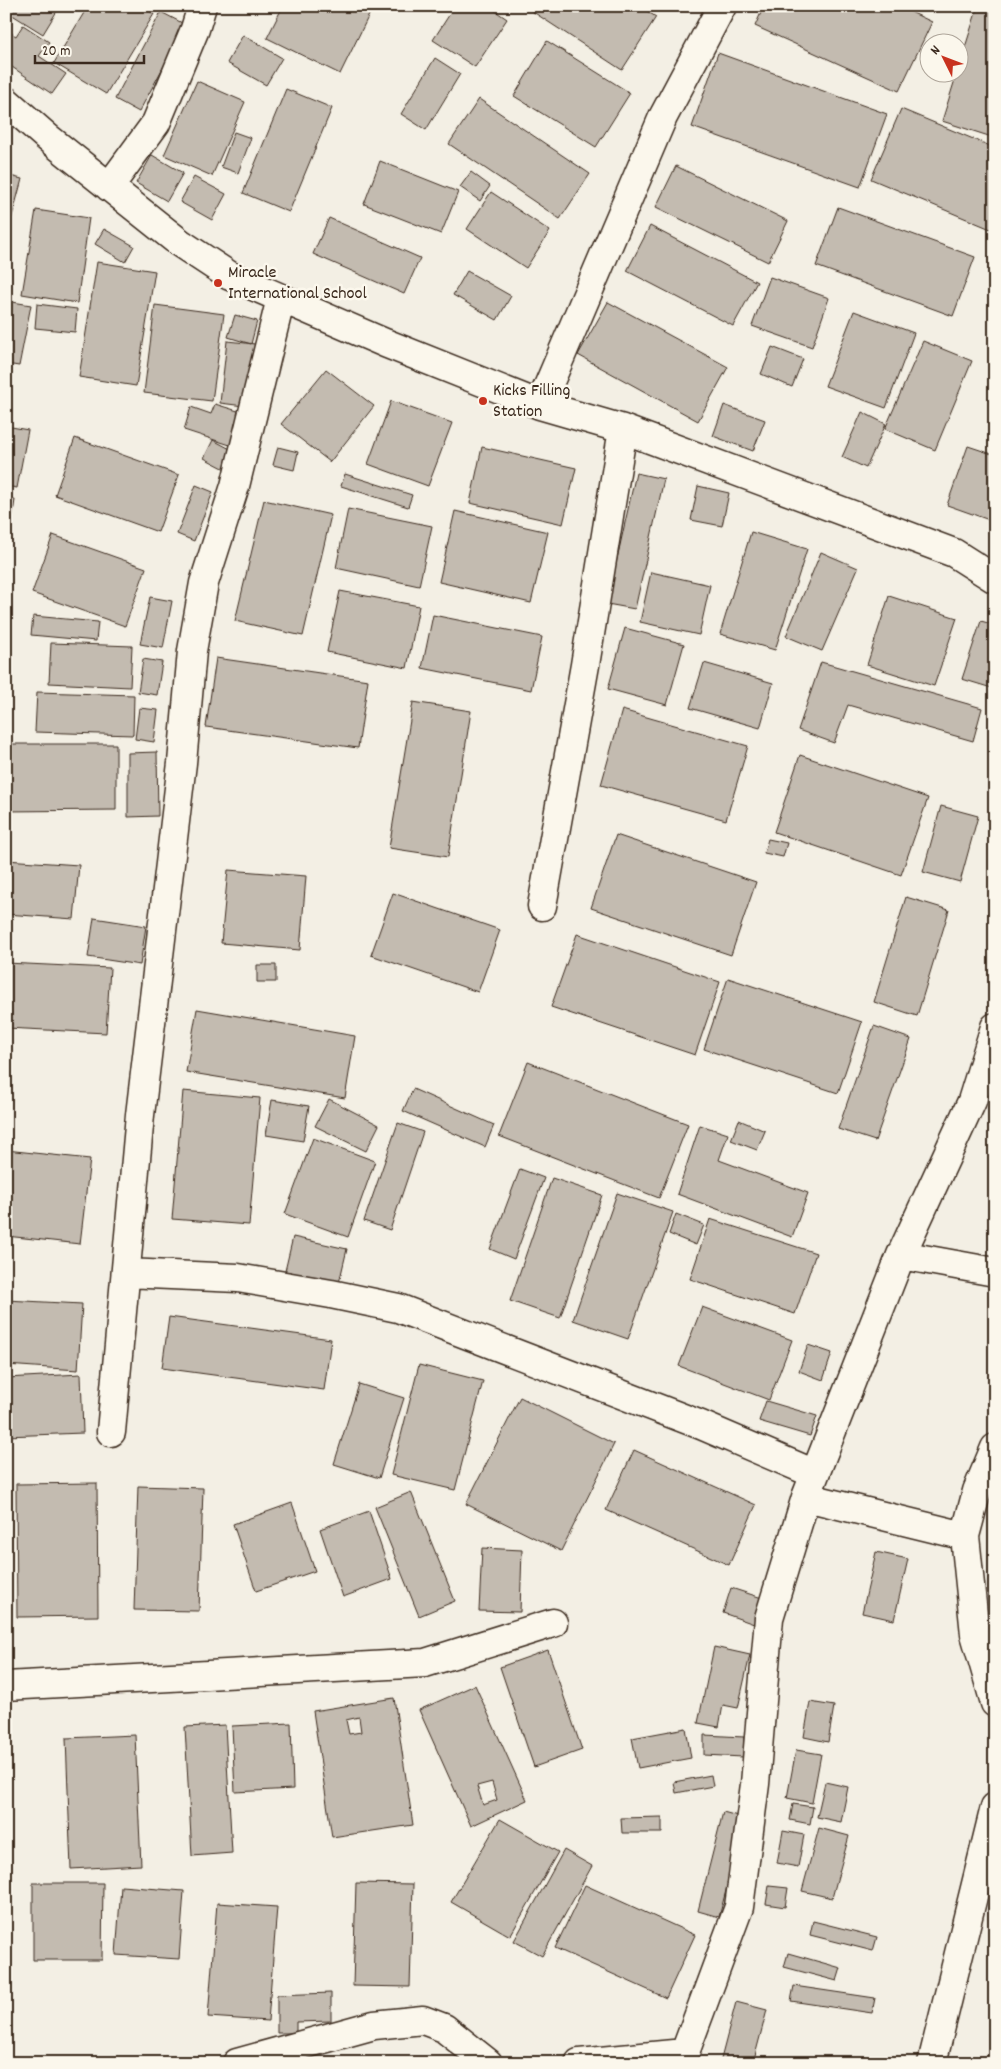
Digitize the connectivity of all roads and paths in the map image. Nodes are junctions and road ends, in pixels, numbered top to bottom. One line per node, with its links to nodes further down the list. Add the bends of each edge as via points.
1 (202, 6): 4 (main road, via 156,123)
2 (722, 6): 6 (main road, via 662,117)
3 (6, 100): 4 (main road)
4 (109, 187): 5 (main road, via 180,243 230,276)
5 (281, 298): 6 (main road); 13 (main road, via 235,486 204,582 192,651 182,763 140,1115)
6 (540, 405): 7 (main road)
7 (623, 429): 8 (main road, via 954,553); 9 (main road)
8 (995, 579)
9 (542, 906)
10 (995, 1027): 11 (main road, via 972,1101)
11 (901, 1255): 12 (main road); 16 (main road)
12 (995, 1272)
13 (126, 1273): 14 (main road); 16 (main road, via 238,1278 398,1308 701,1425)
14 (111, 1432)
15 (995, 1448): 17 (main road, via 976,1491)
16 (811, 1485): 17 (main road); 23 (main road, via 769,1618 755,1784 739,1907)
17 (965, 1536): 20 (main road, via 975,1634)
18 (553, 1623): 19 (main road, via 425,1663)
19 (6, 1686)
20 (995, 1702)
21 (995, 1807): 27 (main road)
22 (267, 2058): 24 (main road); 25 (main road, via 374,2026 423,2020 444,2028)
23 (682, 2058): 26 (main road)
24 (237, 2063)
25 (488, 2063)
26 (579, 2063)
27 (932, 2063)

